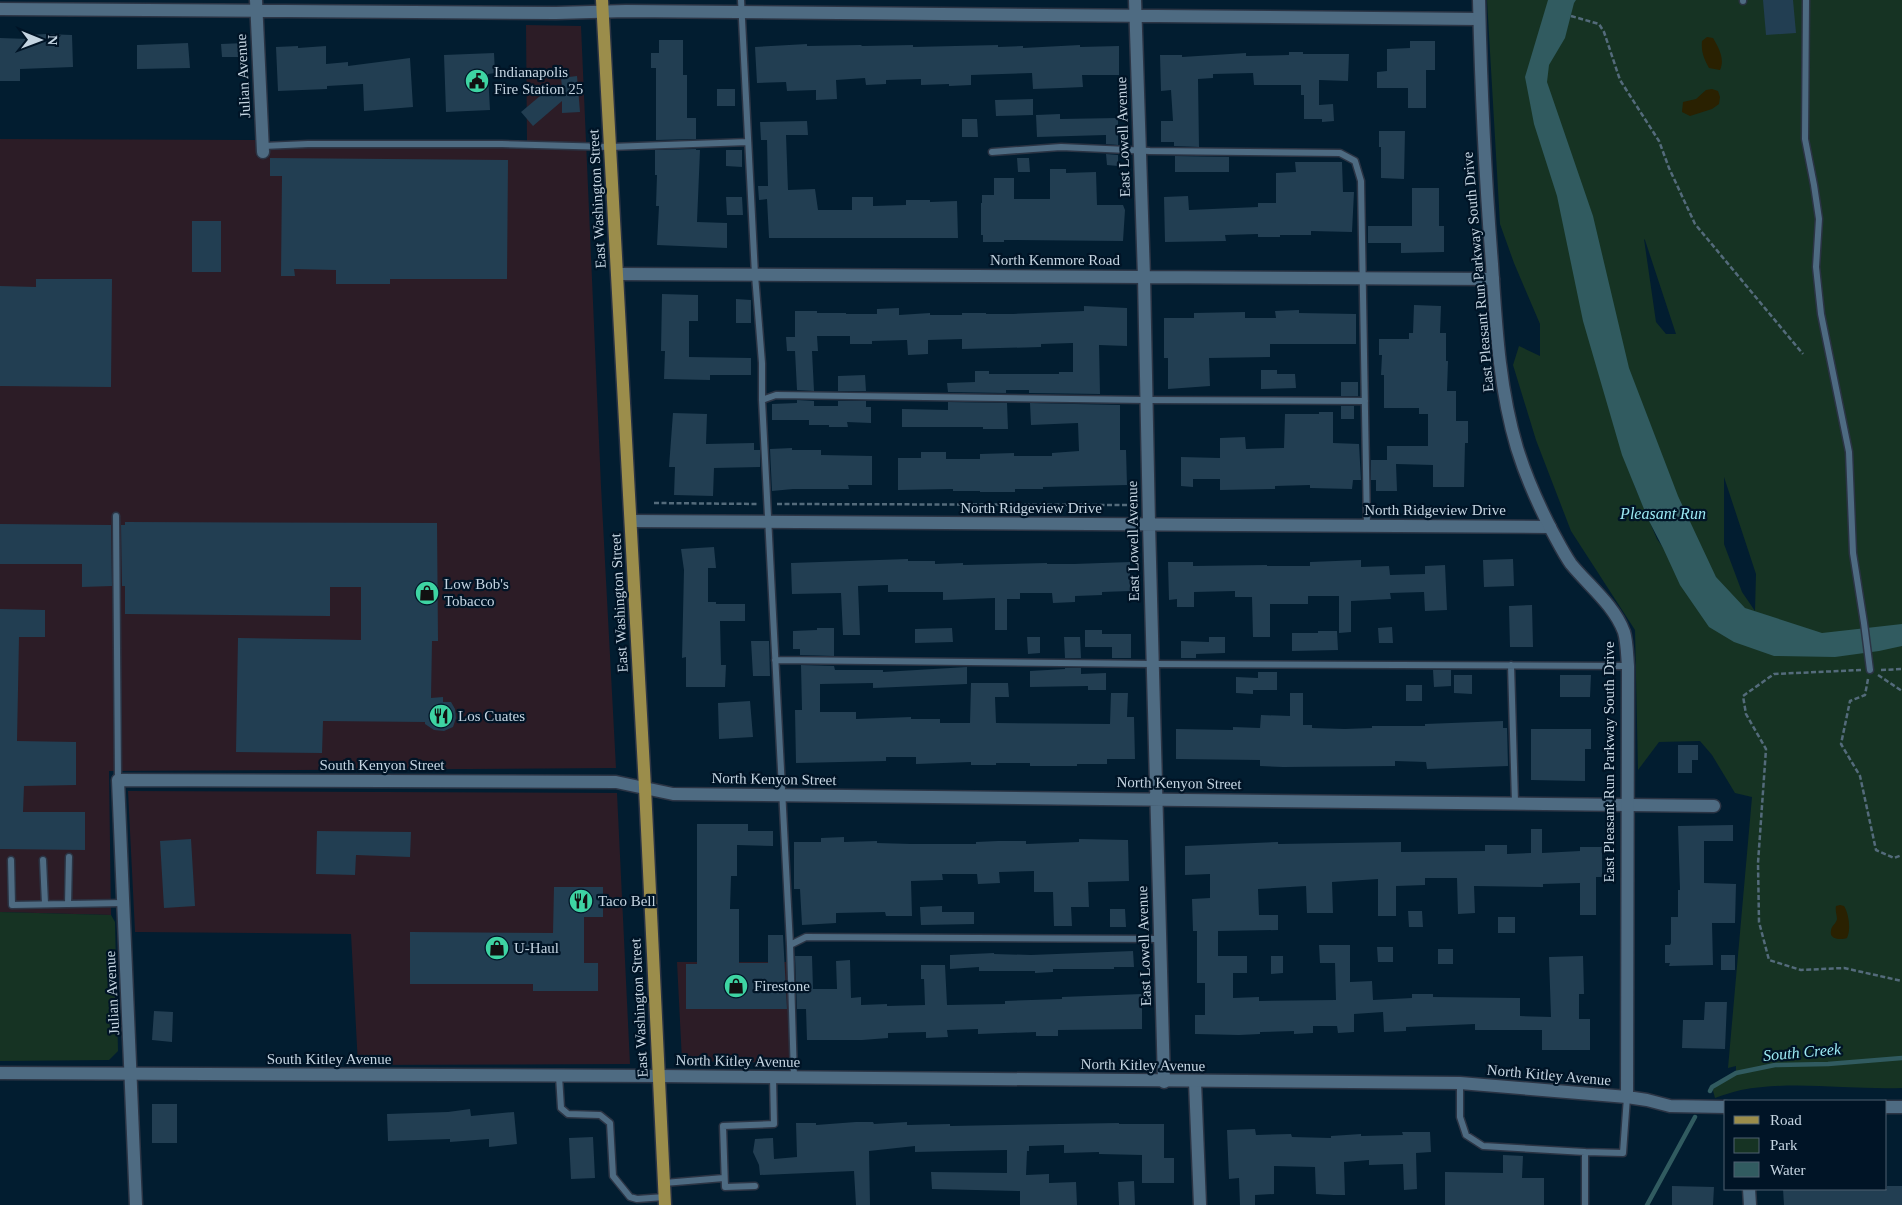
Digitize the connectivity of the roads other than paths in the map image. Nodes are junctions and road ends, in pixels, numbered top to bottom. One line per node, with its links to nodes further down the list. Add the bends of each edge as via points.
1 (1135, 0): 8 (street, East Lowell Avenue)
2 (1479, 0): 9 (street, East Pleasant Run Parkway South Drive)
3 (1806, 0): 33 (lane, via 1805,139 1819,219 1816,267 1821,314 1849,452 1853,553)
4 (256, 6): 5 (street); 7 (street); 12 (street, Julian Avenue)
5 (602, 6): 6 (street); 11 (main road, East Washington Street)
6 (741, 6): 8 (street); 10 (lane)
7 (0, 9)
8 (1136, 16): 9 (street); 13 (street, East Lowell Avenue)
9 (1479, 19): 19 (street, East Pleasant Run Parkway South Drive)
10 (748, 142): 11 (lane); 16 (lane)
11 (610, 147): 12 (lane, via 308,144); 15 (main road, East Washington Street)
12 (263, 149)
13 (1140, 150): 14 (lane, via 1061,147); 17 (street, East Lowell Avenue); 18 (lane, via 1340,153 1355,161 1361,180)
14 (992, 152)
15 (618, 274): 16 (street, North Kenmore Road); 24 (main road, East Washington Street)
16 (755, 275): 17 (street, North Kenmore Road); 20 (lane)
17 (1144, 277): 18 (street, North Kenmore Road); 21 (street, East Lowell Avenue)
18 (1363, 279): 19 (street, North Kenmore Road); 22 (lane)
19 (1493, 279): 28 (street, East Pleasant Run Parkway South Drive, via 1500,364 1510,420 1526,475)
20 (762, 400): 21 (lane, via 776,395); 25 (lane)
21 (1147, 400): 22 (lane); 26 (street, East Lowell Avenue)
22 (1365, 401): 27 (lane)
23 (116, 516): 34 (lane)
24 (631, 521): 25 (street, North Ridgeview Drive); 35 (main road, East Washington Street)
25 (769, 522): 26 (street, North Ridgeview Drive); 29 (lane)
26 (1149, 524): 27 (street, North Ridgeview Drive); 30 (street, East Lowell Avenue)
27 (1367, 526): 28 (street, North Ridgeview Drive)
28 (1550, 527): 32 (street, East Pleasant Run Parkway South Drive, via 1571,564 1615,614 1624,634)
29 (775, 660): 30 (lane); 36 (lane)
30 (1153, 664): 31 (lane); 37 (street, East Lowell Avenue)
31 (1511, 666): 32 (lane); 38 (lane)
32 (1628, 666): 39 (street, East Pleasant Run Parkway South Drive)
33 (1870, 670)
34 (118, 780): 35 (street, South Kenyon Street, via 616,782); 44 (street, Julian Avenue)
35 (645, 788): 36 (street, North Kenyon Street, via 672,794); 52 (main road, East Washington Street)
36 (782, 795): 37 (street, North Kenyon Street); 48 (lane)
37 (1156, 799): 38 (street, North Kenyon Street); 47 (street, East Lowell Avenue)
38 (1515, 802): 39 (street, North Kenyon Street)
39 (1626, 804): 40 (street, North Kenyon Street); 58 (street, East Pleasant Run Parkway South Drive)
40 (1714, 806)
41 (68, 858): 46 (lane)
42 (11, 860): 45 (lane, via 12,905)
43 (43, 860): 45 (lane)
44 (123, 903): 46 (lane); 50 (street, Julian Avenue)
45 (45, 904): 46 (lane)
46 (68, 904)
47 (1160, 938): 48 (lane, via 806,938); 55 (street, East Lowell Avenue)
48 (790, 945): 54 (lane)
49 (0, 1073): 50 (street, South Kitley Avenue)
50 (131, 1074): 51 (street, South Kitley Avenue); 68 (street, Julian Avenue)
51 (559, 1076): 52 (street, South Kitley Avenue); 67 (lane, via 561,1108 568,1114 600,1115 610,1123 613,1176 630,1197)
52 (659, 1076): 53 (street, North Kitley Avenue); 64 (main road, East Washington Street)
53 (773, 1077): 54 (street, North Kitley Avenue); 63 (lane, via 774,1124 723,1126)
54 (794, 1077): 55 (street, North Kitley Avenue)
55 (1164, 1082): 56 (street, North Kitley Avenue)
56 (1195, 1082): 57 (street, North Kitley Avenue); 69 (street)
57 (1460, 1083): 58 (street, North Kitley Avenue); 62 (lane, via 1460,1117 1466,1135 1483,1146)
58 (1626, 1098): 59 (street, via 1670,1106); 62 (lane, via 1623,1152)
59 (1724, 1107)
60 (1887, 1107): 61 (street)
61 (1902, 1107)
62 (1585, 1152): 70 (lane)
63 (724, 1178): 64 (lane); 65 (lane, via 725,1187)
64 (664, 1183): 67 (main road, East Washington Street)
65 (755, 1186)
66 (1749, 1190): 71 (street)
67 (665, 1201)
68 (136, 1205)
69 (1200, 1205)
70 (1584, 1205)
71 (1750, 1205)

